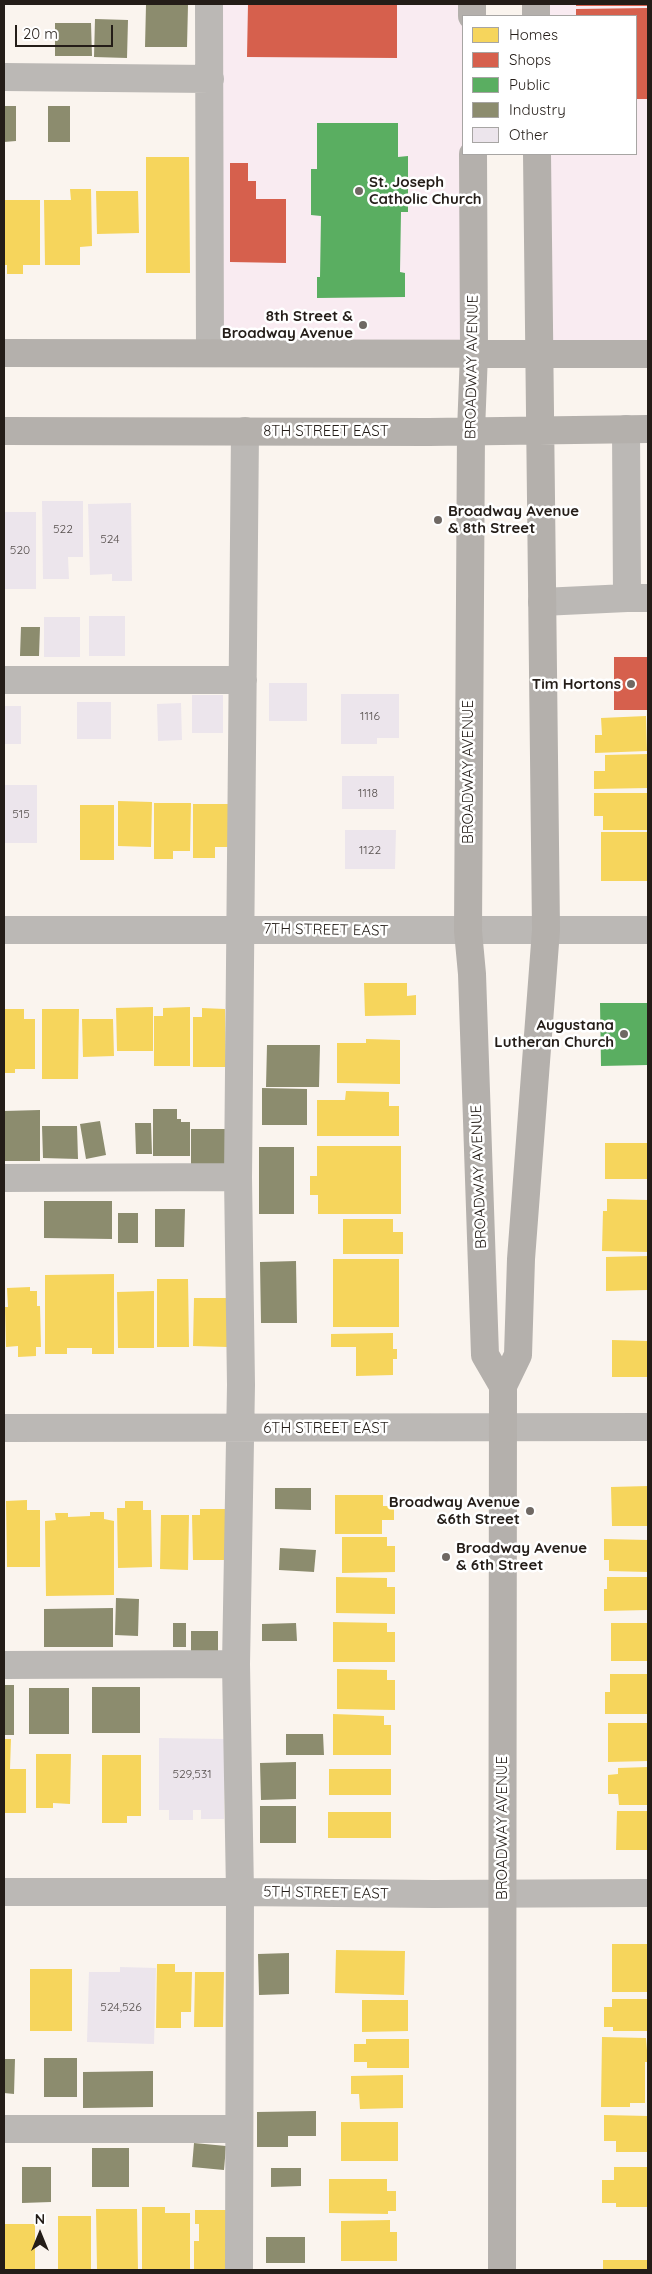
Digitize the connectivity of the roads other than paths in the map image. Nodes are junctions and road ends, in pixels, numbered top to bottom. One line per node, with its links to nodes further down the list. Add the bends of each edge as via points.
1 (209, 4): 3 (street)
2 (4, 77): 3 (street)
3 (210, 78): 7 (street)
4 (473, 155): 8 (main road, BROADWAY AVENUE)
5 (537, 155): 9 (main road, BROADWAY AVENUE)
6 (4, 353): 7 (main road)
7 (210, 353): 8 (main road)
8 (474, 353): 9 (main road); 15 (main road, BROADWAY AVENUE)
9 (538, 354): 10 (main road); 12 (main road, BROADWAY AVENUE)
10 (648, 354)
11 (637, 429): 12 (main road, 8TH STREET EAST); 16 (street)
12 (539, 430): 15 (main road, 8TH STREET EAST); 19 (main road, BROADWAY AVENUE)
13 (4, 431): 14 (main road, 8TH STREET EAST)
14 (246, 431): 15 (main road, 8TH STREET EAST); 21 (street)
15 (471, 431): 26 (main road, BROADWAY AVENUE)
16 (638, 491): 17 (street)
17 (638, 544): 18 (street)
18 (638, 598): 19 (street)
19 (542, 602): 24 (main road, BROADWAY AVENUE)
20 (4, 680): 21 (street)
21 (244, 680): 22 (street)
22 (240, 929): 23 (street, 7TH STREET EAST); 26 (street, 7TH STREET EAST); 27 (street)
23 (4, 930)
24 (546, 930): 25 (street, 7TH STREET EAST); 26 (street, 7TH STREET EAST); 29 (main road, BROADWAY AVENUE, via 522,1250 518,1355)
25 (648, 930)
26 (468, 931): 29 (main road, BROADWAY AVENUE, via 485,1355)
27 (238, 1177): 28 (street); 31 (street)
28 (4, 1178)
29 (503, 1386): 32 (main road, BROADWAY AVENUE)
30 (4, 1428): 31 (street, 6TH STREET EAST)
31 (241, 1428): 32 (street, 6TH STREET EAST); 34 (street)
32 (503, 1428): 33 (street, 6TH STREET EAST); 39 (main road, BROADWAY AVENUE)
33 (648, 1428)
34 (236, 1664): 35 (street); 37 (street)
35 (4, 1665)
36 (4, 1892): 37 (street, 5TH STREET EAST)
37 (240, 1892): 39 (street, 5TH STREET EAST); 41 (street)
38 (648, 1893): 39 (street, 5TH STREET EAST)
39 (502, 1894): 43 (main road, BROADWAY AVENUE)
40 (4, 2129): 41 (street)
41 (238, 2129): 42 (street)
42 (239, 2270)
43 (502, 2270)

